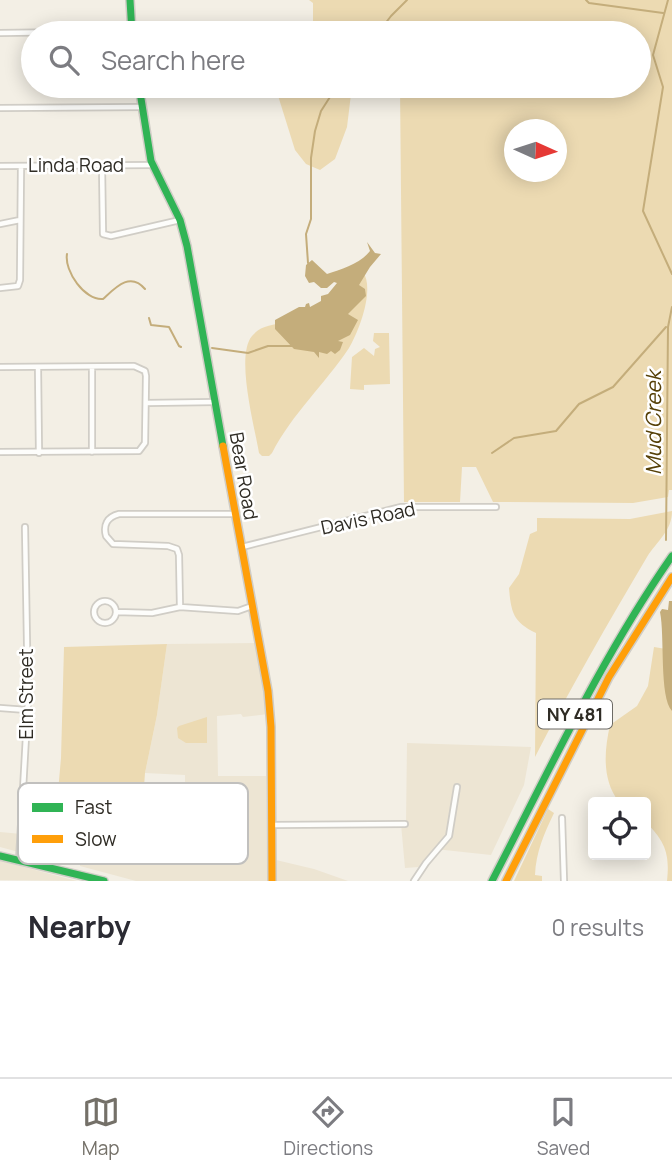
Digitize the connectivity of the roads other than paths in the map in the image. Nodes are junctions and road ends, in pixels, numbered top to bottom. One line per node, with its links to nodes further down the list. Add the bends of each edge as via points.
1 (130, 0): 2 (main road)
2 (131, 21)
3 (0, 33): 4 (street)
4 (21, 33)
5 (141, 98): 6 (main road, Bear Road)
6 (142, 107): 7 (street); 10 (main road, Bear Road)
7 (0, 108)
8 (21, 165): 9 (street, Linda Road); 11 (street, Linda Road); 13 (street)
9 (102, 165): 10 (street, Linda Road); 12 (street, via 102,232 106,236)
10 (153, 165): 12 (main road, Bear Road)
11 (0, 166)
12 (180, 219): 19 (main road, Bear Road)
13 (20, 220): 14 (street); 15 (street, via 18,286)
14 (0, 224)
15 (0, 288)
16 (0, 367): 18 (street)
17 (92, 367): 18 (street); 20 (street, via 145,370); 22 (street)
18 (38, 368): 23 (street)
19 (215, 402): 20 (street); 25 (main road, Bear Road)
20 (145, 403): 22 (street, via 143,448)
21 (0, 452): 23 (street)
22 (92, 452): 23 (street)
23 (39, 453)
24 (496, 507): 27 (street, Davis Road, via 401,507)
25 (235, 514): 27 (main road, Bear Road); 30 (street, via 119,514 109,518 106,536 113,544 177,549)
26 (25, 527): 34 (street, Elm Street)
27 (241, 547): 31 (main road, Bear Road)
28 (672, 556): 48 (main road, NY 481, via 599,669)
29 (672, 577): 49 (main road, NY 481, via 603,689)
30 (180, 607): 31 (street, via 238,611); 32 (street, via 152,613)
31 (252, 607): 39 (main road, Bear Road, via 270,707)
32 (116, 612): 32 (street, via 113,604 105,601 94,612 97,620 105,623 113,620)
33 (0, 708): 34 (street)
34 (27, 710): 35 (street, Elm Street)
35 (23, 783)
36 (457, 786): 47 (street, via 449,836)
37 (562, 818): 50 (street)
38 (405, 824): 39 (street)
39 (273, 825): 46 (main road, Bear Road)
40 (0, 856): 41 (main road)
41 (18, 860)
42 (35, 864): 43 (main road)
43 (64, 871): 44 (street); 45 (main road)
44 (63, 881)
45 (104, 881)
46 (272, 881)
47 (414, 881)
48 (492, 881)
49 (506, 881)
50 (564, 881)

